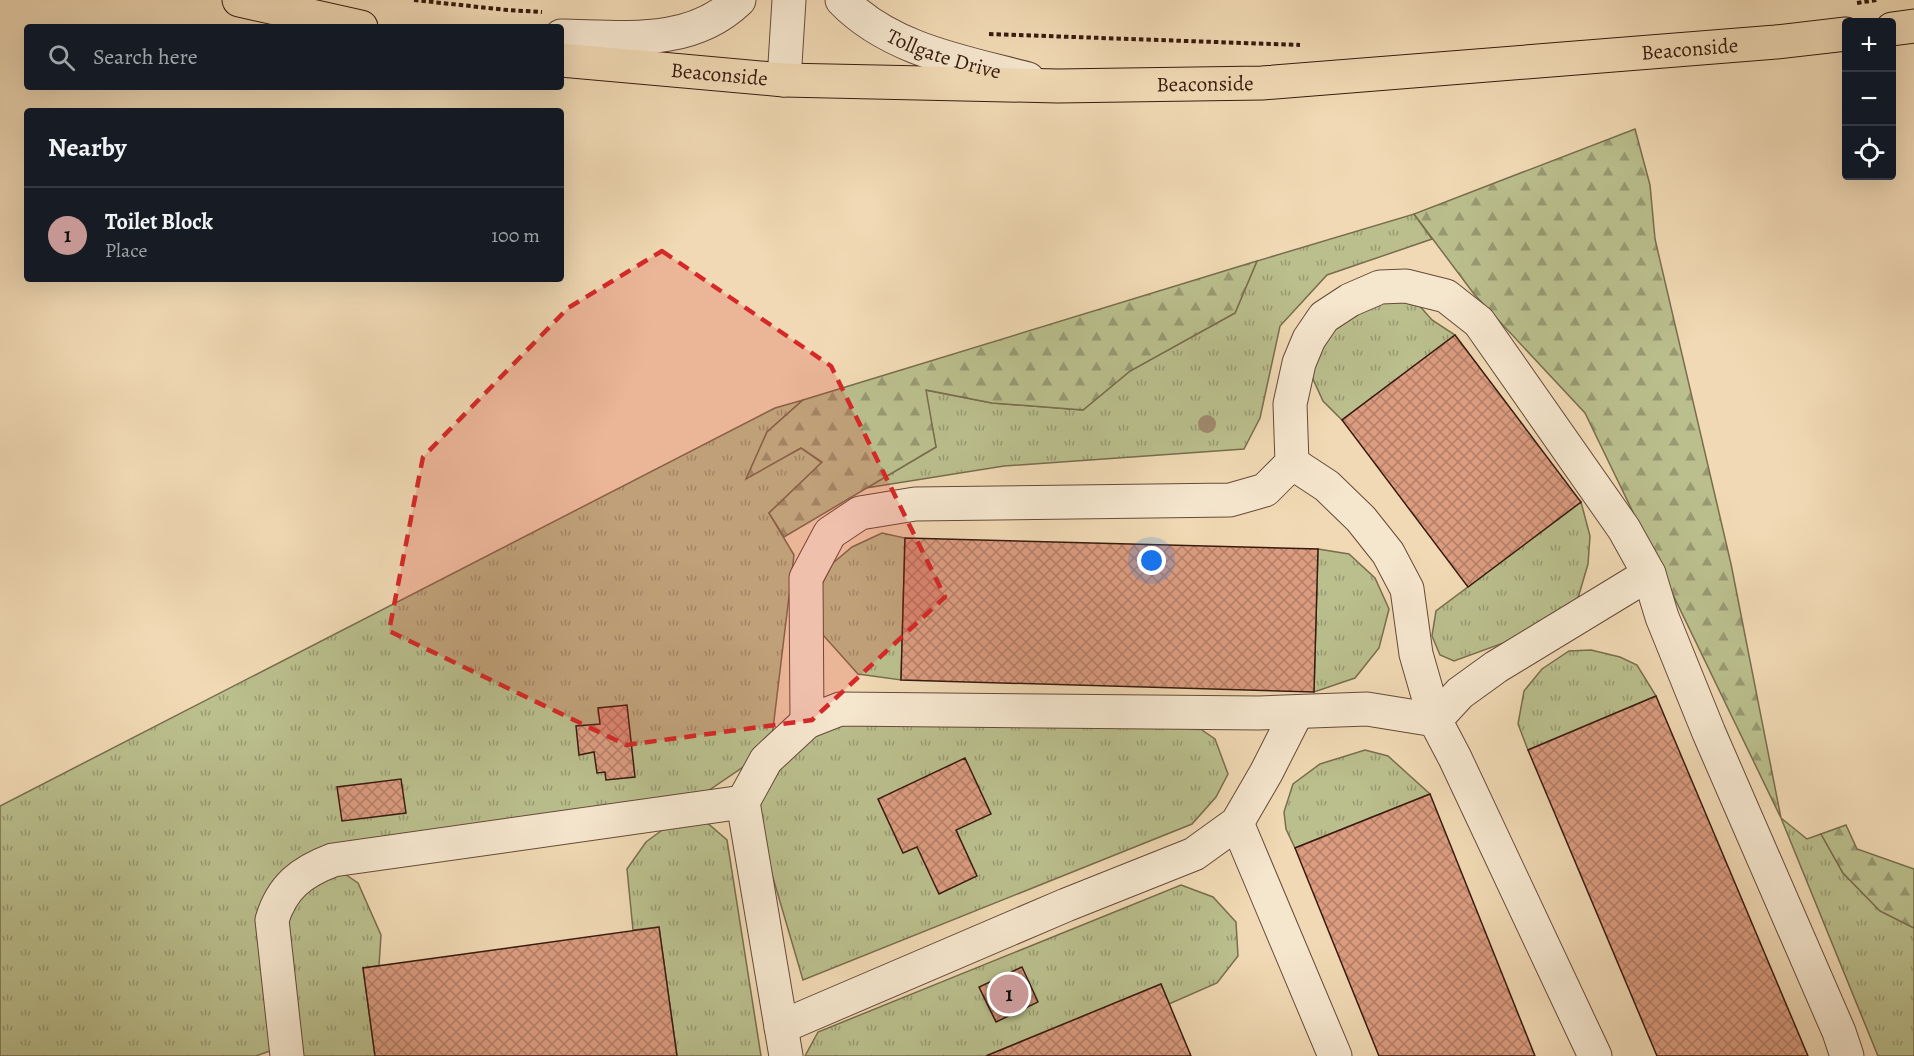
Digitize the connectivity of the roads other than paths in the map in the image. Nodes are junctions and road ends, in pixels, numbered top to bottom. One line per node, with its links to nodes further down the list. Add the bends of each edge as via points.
1 (239, 0): 5 (highway)
2 (739, 0): 9 (street, via 715,20 674,35)
3 (789, 0): 11 (street)
4 (842, 0): 12 (street, Tollgate Drive, via 857,16 899,40 946,58)
5 (347, 24)
6 (1914, 26): 7 (highway)
7 (1896, 28)
8 (1842, 34): 12 (highway, Beaconside, via 1262,83)
9 (564, 36)
10 (564, 60): 11 (highway, Beaconside)
11 (784, 80): 12 (highway, Beaconside)
12 (1058, 86)
13 (1292, 463): 14 (street, via 1290,404 1299,363 1324,317 1380,287 1406,286 1446,296 1479,322 1624,529); 16 (street, via 1327,486 1388,553 1407,589 1416,654); 17 (street, via 1265,490 1230,500 915,504 860,513 830,533 806,578)
14 (1649, 574): 16 (street, via 1496,667 1460,693); 24 (street, via 1662,617 1709,733)
15 (1297, 712): 16 (street, via 1368,709); 17 (street, via 840,709); 19 (street)
16 (1435, 720): 23 (street)
17 (807, 722): 18 (street, via 766,760)
18 (743, 802): 20 (street); 21 (street, via 333,860 311,868 292,883 272,920)
19 (1237, 823): 20 (street, via 1194,854 1066,905); 22 (street)
20 (783, 1041)
21 (286, 1056)
22 (1335, 1056)
23 (1595, 1056)
24 (1847, 1056)

